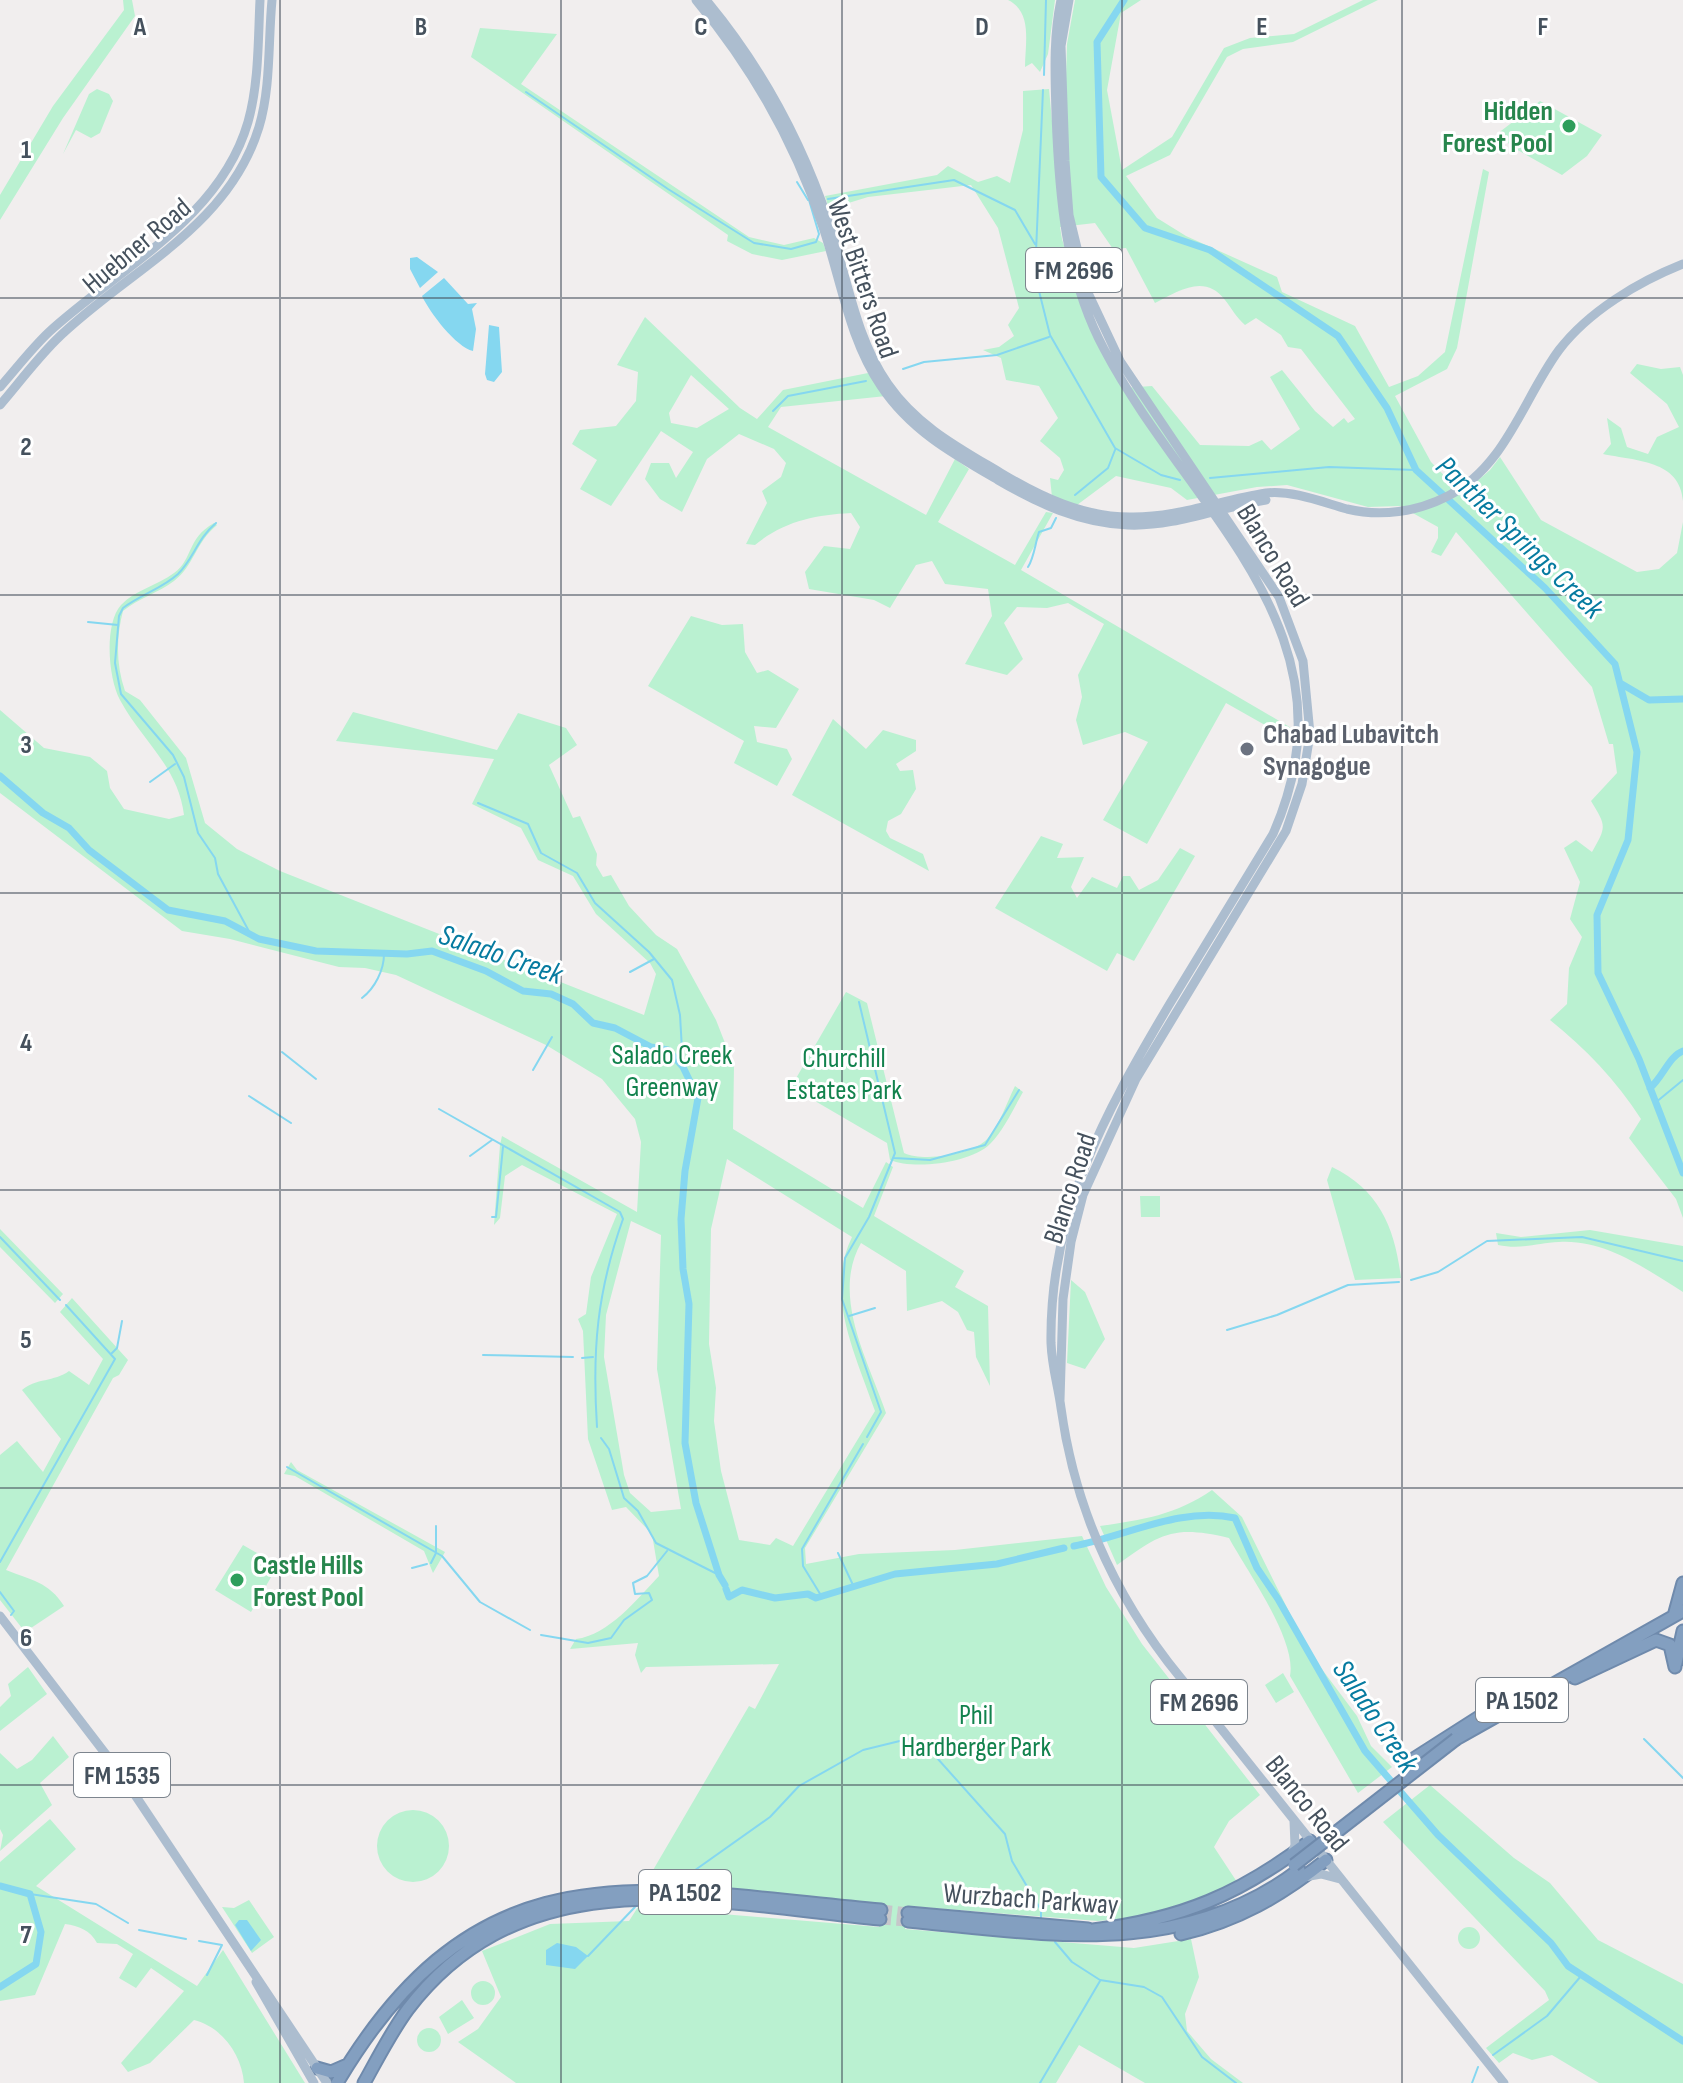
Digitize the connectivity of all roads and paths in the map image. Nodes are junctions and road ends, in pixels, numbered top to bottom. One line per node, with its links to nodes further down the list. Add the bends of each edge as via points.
1 (696, 0): 7 (main road, West Bitters Road, via 773,111)
2 (706, 0): 7 (main road, West Bitters Road, via 744,49 790,127)
3 (1061, 0): 8 (main road, Blanco Road / FM 2696, via 1054,67 1058,157)
4 (1069, 0): 8 (main road, Blanco Road / FM 2696, via 1061,77)
5 (260, 2): 6 (main road); 10 (main road, Huebner Road, via 250,112 223,175 189,217 47,334)
6 (271, 2): 11 (main road, Huebner Road, via 266,90 256,136 223,195 188,234 55,341)
7 (826, 224): 13 (main road, West Bitters Road, via 873,367 932,431)
8 (1070, 235): 12 (main road, Blanco Road / FM 2696, via 1103,331)
9 (1683, 264): 15 (main road, West Bitters Road, via 1604,307 1573,334 1497,454 1460,489 1410,510 1361,511)
10 (0, 387)
11 (0, 405)
12 (1153, 418): 14 (main road, Blanco Road / FM 2696); 17 (main road, Blanco Road / FM 2696)
13 (1010, 483): 17 (main road, West Bitters Road, via 1057,511 1109,524 1158,524); 18 (main road, West Bitters Road, via 1110,516 1157,516)
14 (1195, 486): 17 (main road, Blanco Road / FM 2696); 18 (main road)
15 (1289, 495): 16 (main road, West Bitters Road); 17 (main road, West Bitters Road, via 1272,492)
16 (1236, 506): 17 (main road, West Bitters Road); 19 (main road)
17 (1214, 507): 18 (main road, West Bitters Road); 19 (main road, Blanco Road / FM 2696); 20 (main road, Blanco Road / FM 2696)
18 (1193, 508)
19 (1231, 523): 20 (main road, Blanco Road / FM 2696)
20 (1280, 611): 21 (main road, Blanco Road / FM 2696, via 1299,717 1282,826)
21 (1132, 1078): 22 (main road, Blanco Road / FM 2696); 23 (main road, Blanco Road / FM 2696)
22 (1080, 1174): 23 (main road); 24 (main road, Blanco Road / FM 2696, via 1053,1298 1052,1362)
23 (1083, 1195): 24 (main road, Blanco Road / FM 2696, via 1063,1299)
24 (1060, 1400): 33 (main road, Blanco Road / FM 2696, via 1089,1524 1113,1578 1150,1640)
25 (1683, 1583): 26 (highway)
26 (1680, 1615): 29 (highway, Wurzbach Parkway / PA 1502); 30 (highway, Wurzbach Parkway / PA 1502)
27 (0, 1616): 38 (main road, FM 1535, via 121,1774)
28 (1683, 1631): 30 (highway, via 1675,1667 1670,1645 1656,1640)
29 (1589, 1663): 31 (highway, Wurzbach Parkway / PA 1502); 32 (highway, via 1485,1713)
30 (1575, 1678): 31 (highway, Wurzbach Parkway / PA 1502)
31 (1457, 1742): 36 (highway, Wurzbach Parkway / PA 1502)
32 (1415, 1758)
33 (1294, 1821): 34 (main road, Blanco Road / FM 2696); 36 (main road)
34 (1310, 1841): 35 (main road, Blanco Road / FM 2696); 36 (highway)
35 (1326, 1860): 36 (highway); 37 (main road, Blanco Road / FM 2696)
36 (1299, 1868): 36 (highway, Wurzbach Parkway / PA 1502, via 1216,1910 1163,1924 1093,1930 908,1917 1081,1936 1129,1935 1191,1924 1257,1898); 37 (main road)
37 (1341, 1879): 47 (main road, Blanco Road / FM 2696)
38 (254, 1979): 39 (main road, FM 1535); 40 (main road, FM 1535)
39 (276, 2022): 40 (main road); 42 (main road, FM 1535)
40 (293, 2031): 42 (main road, FM 1535)
41 (348, 2065): 42 (highway); 44 (highway, PA 1502); 45 (highway); 46 (highway, PA 1502, via 385,2009 429,1965 483,1929 551,1901 639,1889 880,1914 645,1898 596,1900 541,1913 474,1947 429,1985 402,2018)
42 (313, 2077): 43 (main road, FM 1535)
43 (327, 2083)
44 (337, 2083)
45 (346, 2083)
46 (364, 2083)
47 (1504, 2083)

